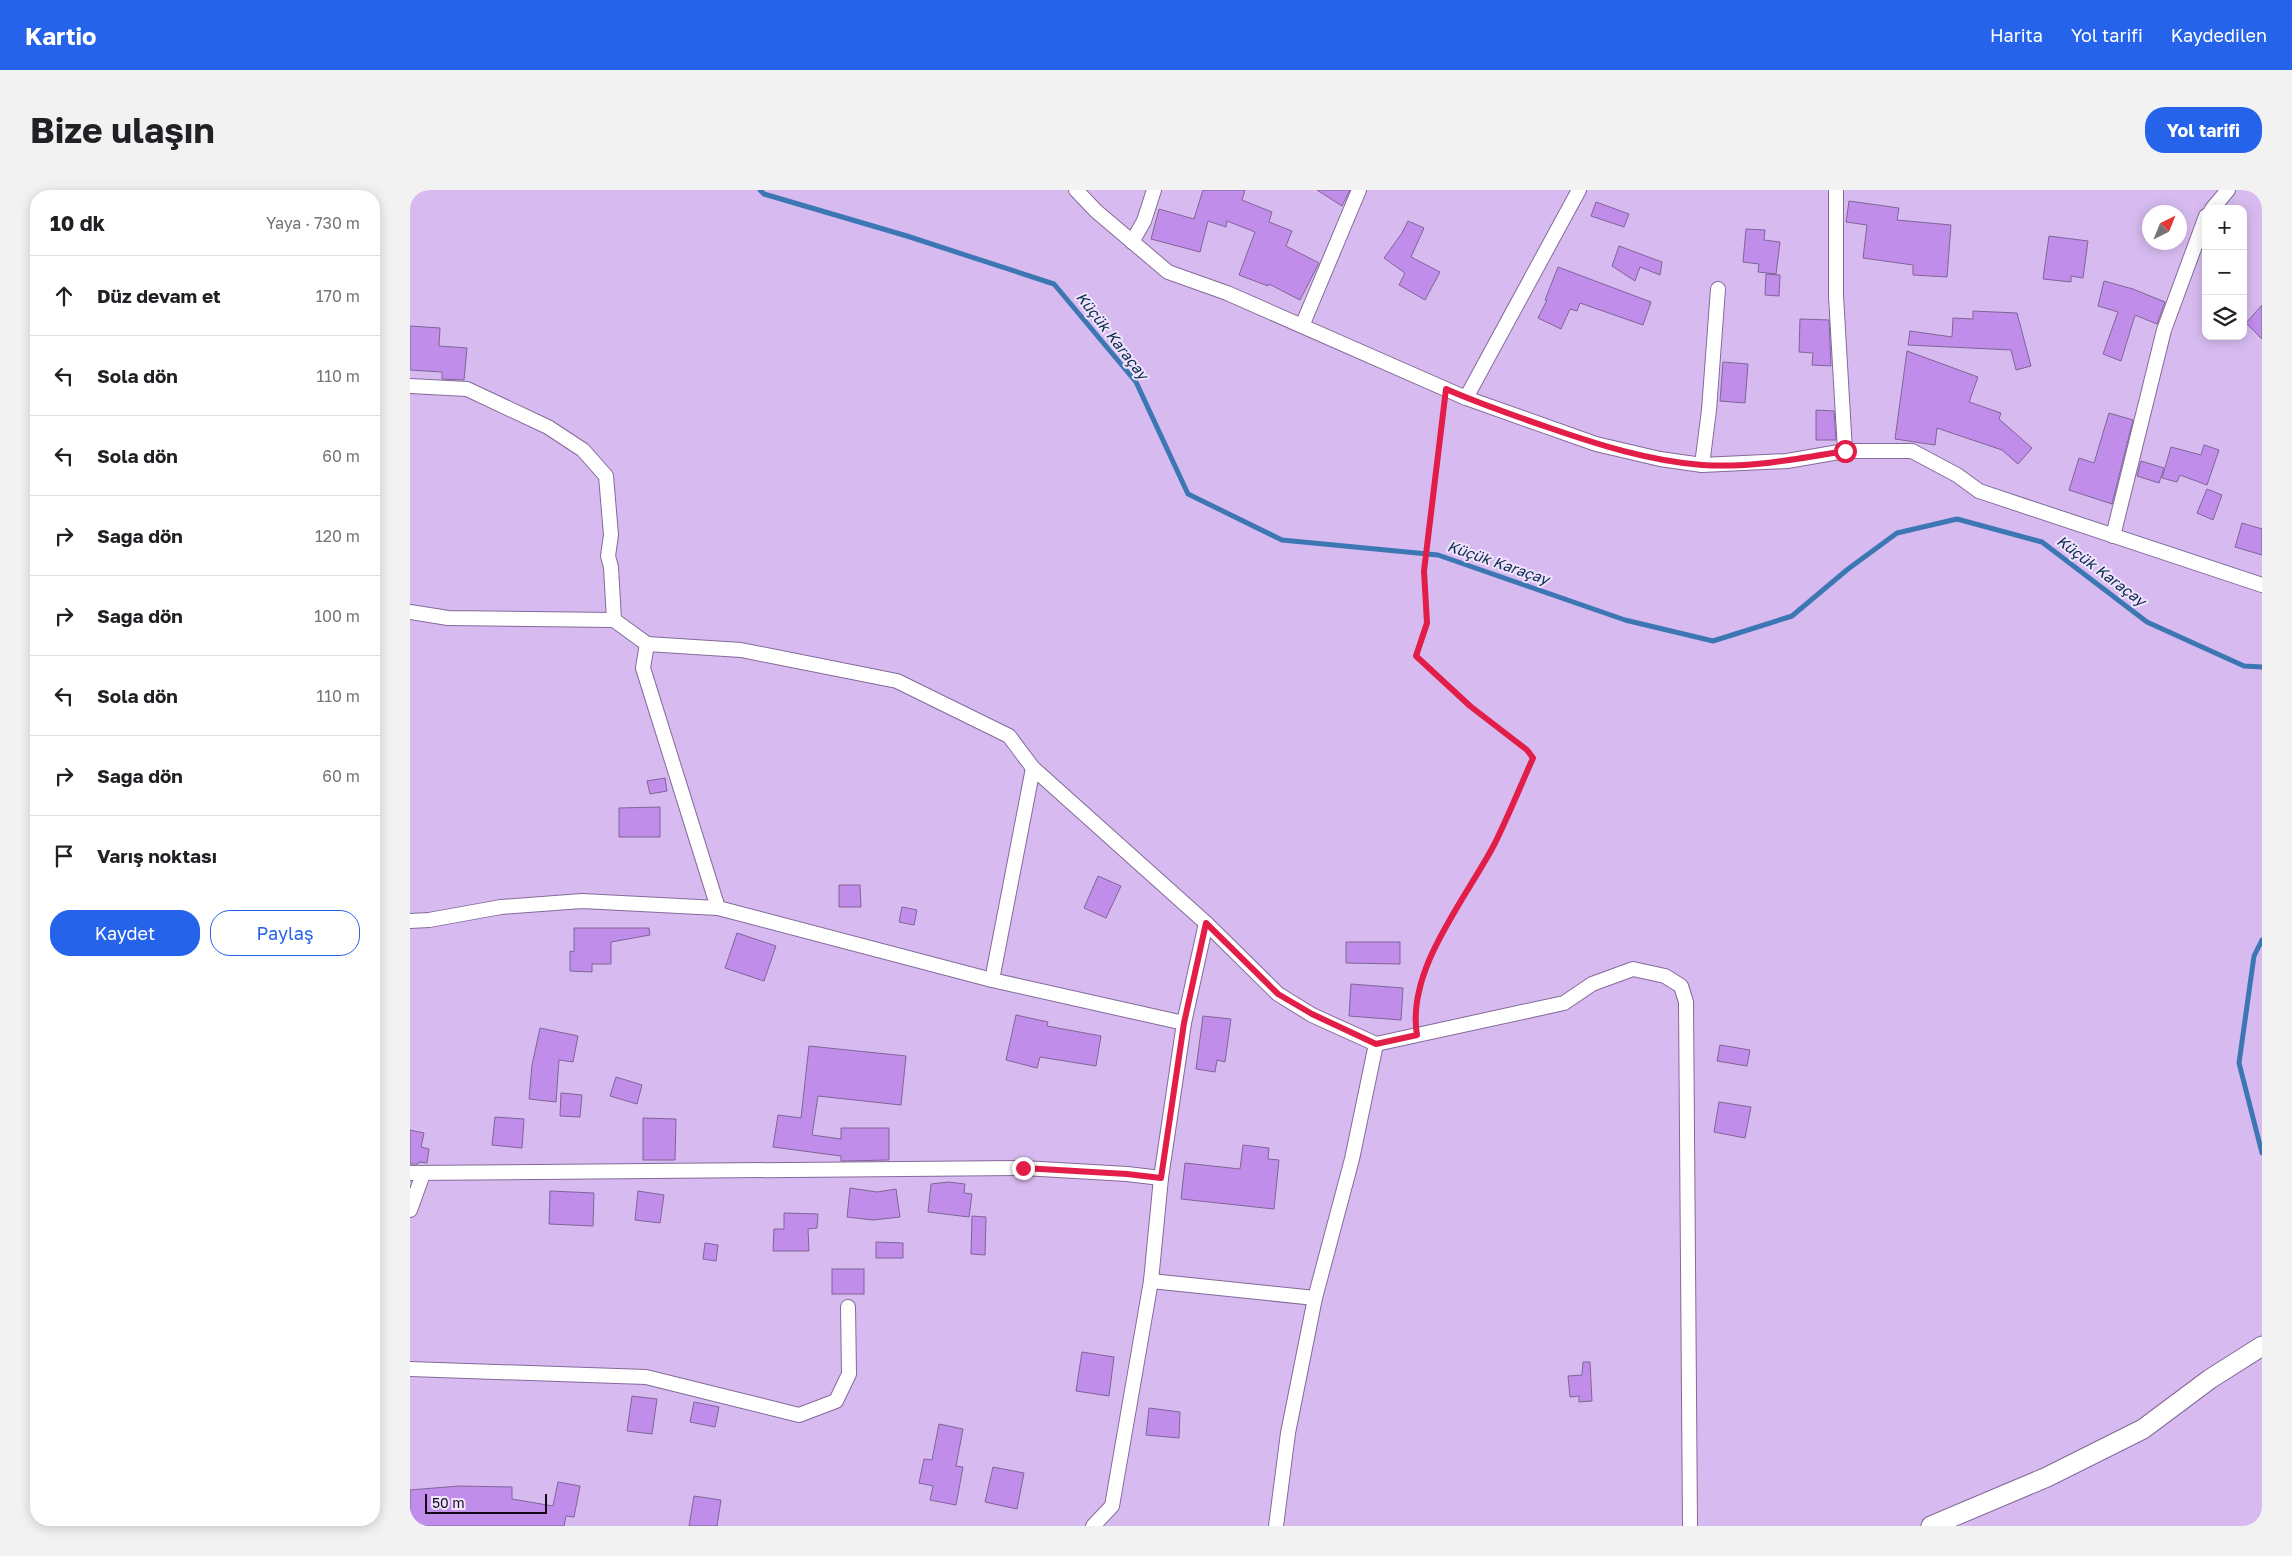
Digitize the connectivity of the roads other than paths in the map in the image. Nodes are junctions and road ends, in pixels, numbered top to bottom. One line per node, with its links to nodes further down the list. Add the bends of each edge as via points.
1 (1076, 190): 9 (street)
2 (1154, 190): 9 (street, via 1144,221)
3 (1359, 190): 11 (street)
4 (1579, 190): 13 (street)
5 (1836, 190): 14 (street, via 1836,296)
6 (2228, 190): 7 (street)
7 (2215, 205)
8 (2202, 227): 16 (street, via 2164,330)
9 (1132, 242): 11 (street, via 1168,272 1227,293)
10 (1718, 289): 15 (street)
11 (1302, 326): 13 (street)
12 (410, 386): 19 (street, via 467,389 548,427 584,450 606,476)
13 (1466, 398): 15 (street, via 1596,444)
14 (1845, 451): 15 (street, via 1787,462); 16 (street, via 1912,451 1980,491)
15 (1702, 465)
16 (2113, 536): 17 (street)
17 (2262, 585)
18 (410, 612): 19 (street, via 448,618)
19 (614, 620): 20 (street)
20 (647, 644): 21 (street, via 741,650 897,680 1009,736); 22 (street, via 644,668)
21 (1033, 768): 24 (street); 25 (street)
22 (718, 908): 23 (street, via 582,901 501,907); 25 (street)
23 (410, 921)
24 (1206, 923): 26 (street); 27 (street, via 1278,994)
25 (992, 980): 26 (street)
26 (1184, 1023): 29 (street)
27 (1376, 1044): 32 (street, via 1352,1159); 38 (street, via 1564,1003 1592,984 1633,969 1666,976 1681,986 1686,1002)
28 (416, 1174): 29 (street, via 1023,1168); 30 (street)
29 (1161, 1178): 31 (street)
30 (410, 1210)
31 (1151, 1281): 32 (street); 36 (street, via 1112,1506)
32 (1315, 1298): 37 (street, via 1288,1432)
33 (848, 1307): 35 (street, via 849,1374 836,1401 799,1415 646,1377)
34 (2262, 1346): 39 (street, via 2210,1379 2143,1429 2047,1477)
35 (410, 1369)
36 (1093, 1526)
37 (1276, 1526)
38 (1690, 1526)
39 (1931, 1526)

